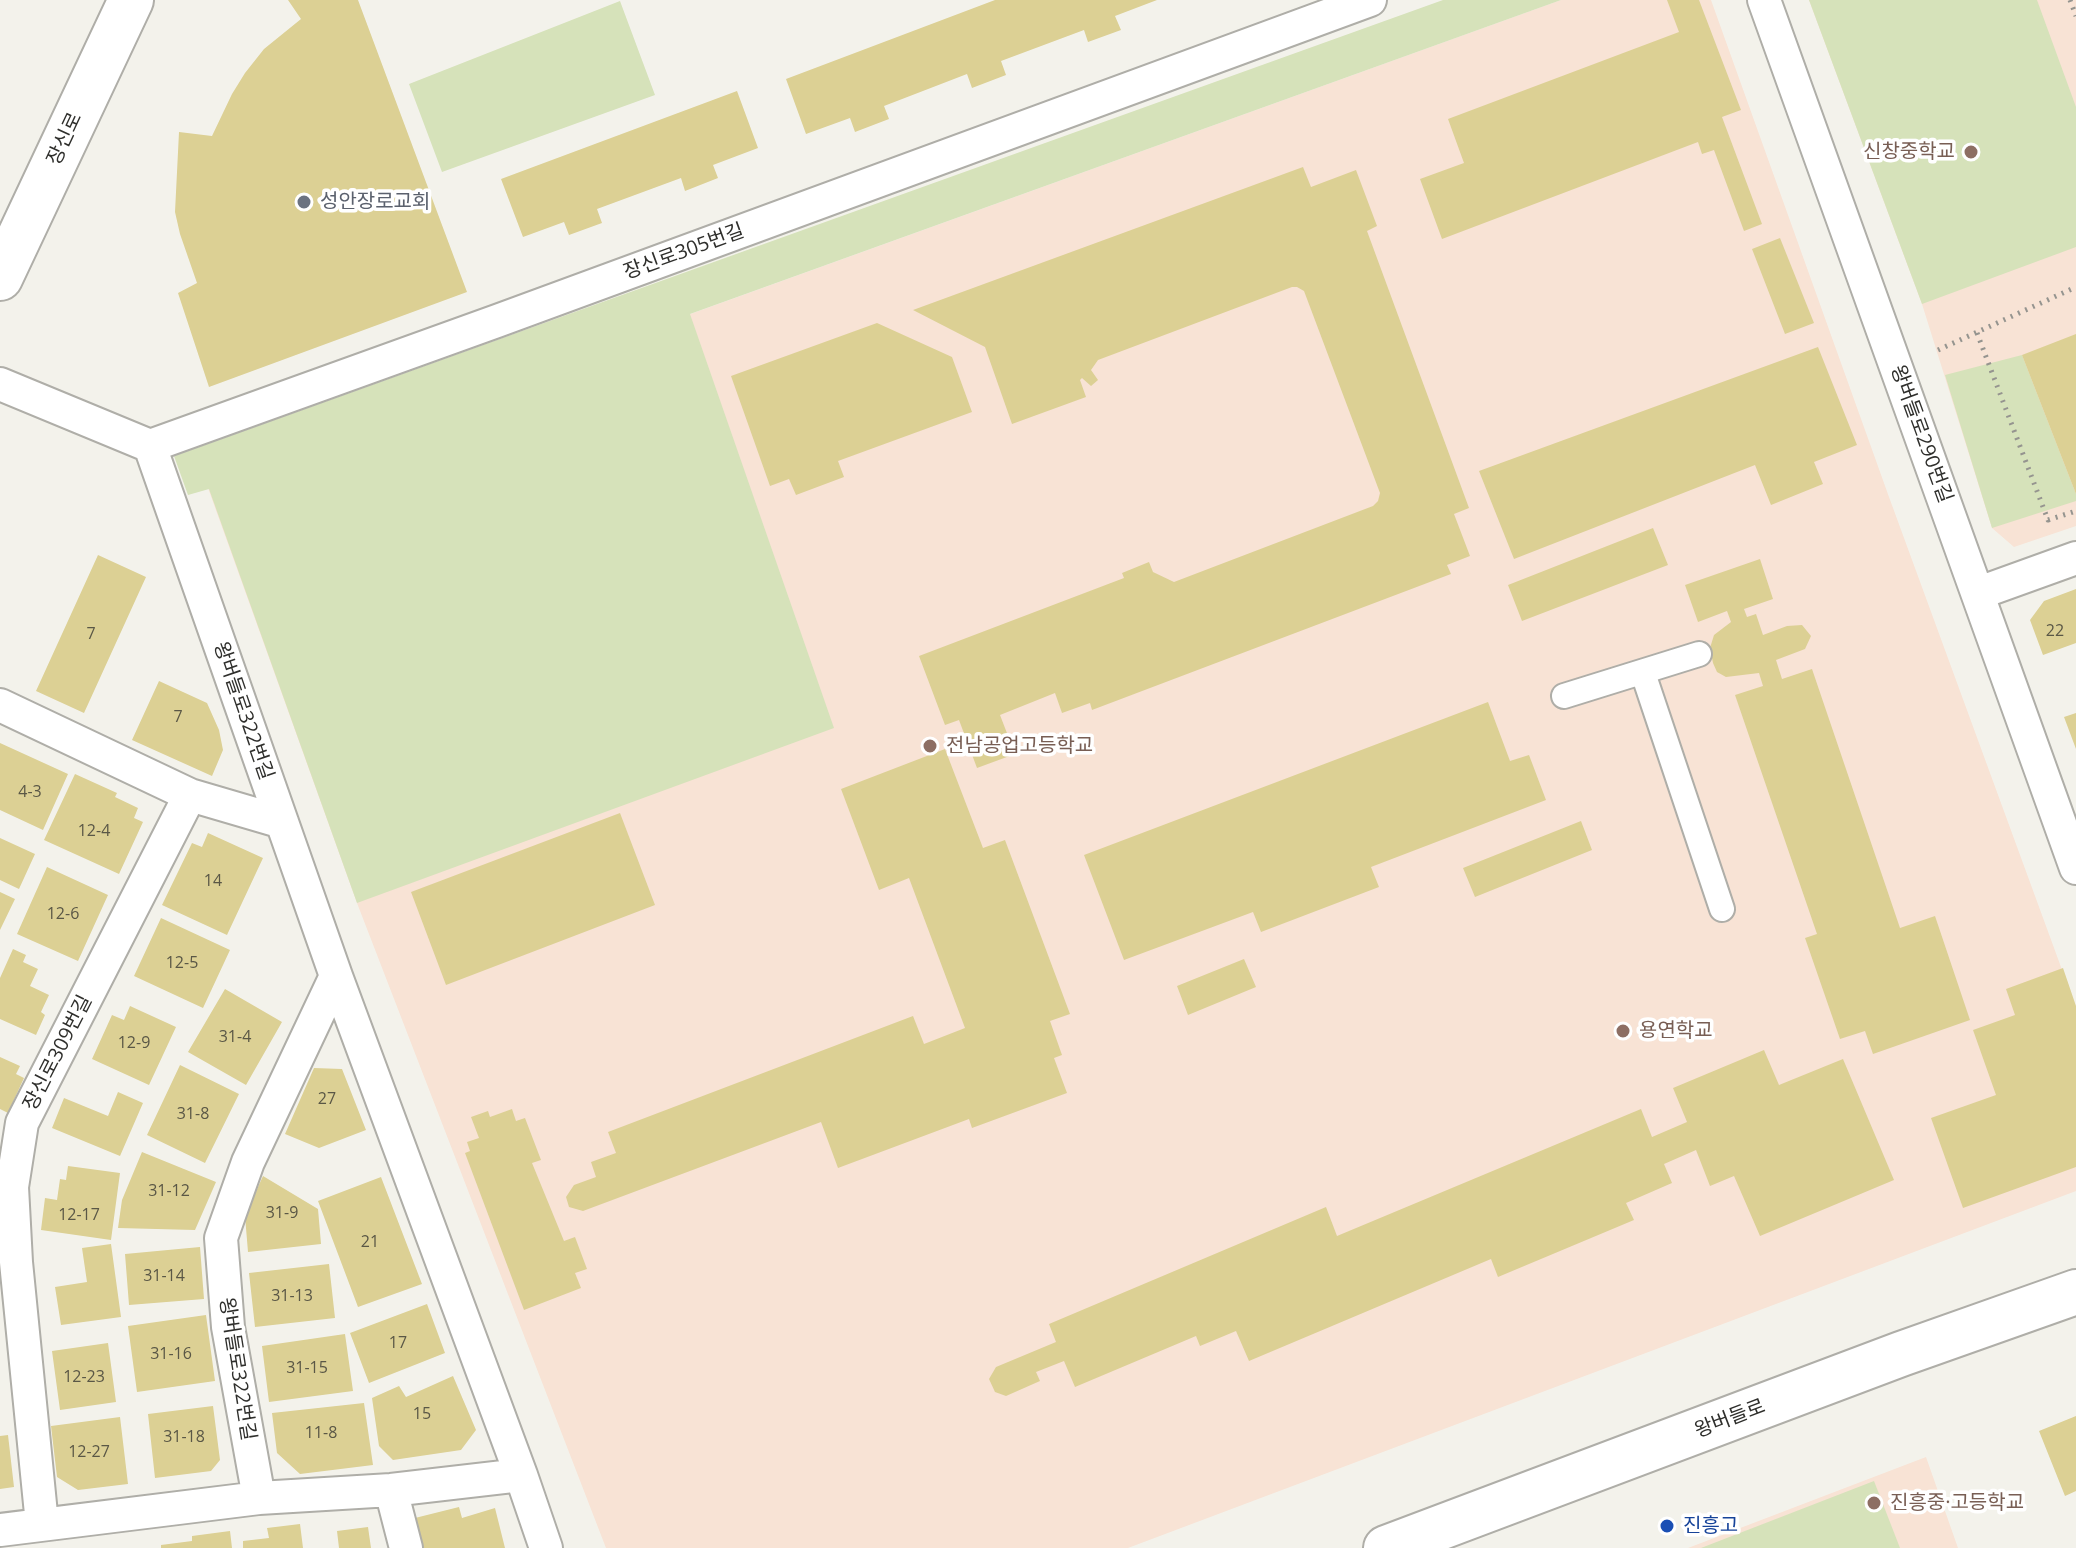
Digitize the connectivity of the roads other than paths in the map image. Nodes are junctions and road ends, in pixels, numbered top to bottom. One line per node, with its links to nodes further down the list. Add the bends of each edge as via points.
1 (131, 0): 4 (main road, 장신로)
2 (1370, 0): 6 (street, 장신로305번길)
3 (1764, 0): 8 (street, 왕버들로290번길)
4 (0, 278)
5 (0, 384): 6 (street)
6 (150, 446): 14 (street, 왕버들로322번길)
7 (2076, 558): 8 (street)
8 (1979, 593): 15 (street, 왕버들로290번길)
9 (1699, 654): 10 (street)
10 (1643, 673): 11 (street); 16 (street)
11 (1564, 696)
12 (0, 705): 13 (street)
13 (190, 795): 14 (street); 22 (street, 장신로309번길, via 22,1123 12,1187)
14 (282, 822): 17 (street, 왕버들로322번길)
15 (2076, 868)
16 (1722, 909)
17 (336, 976): 19 (street, 왕버들로322번길); 21 (street, 왕버들로322번길, via 248,1162 221,1238 228,1327)
18 (2076, 1292): 26 (main road, 왕버들로)
19 (521, 1475): 20 (street); 25 (street, 왕버들로322번길)
20 (391, 1490): 21 (street); 24 (street)
21 (259, 1498): 22 (street)
22 (42, 1524): 23 (street)
23 (0, 1530)
24 (406, 1548)
25 (546, 1548)
26 (1386, 1548)

